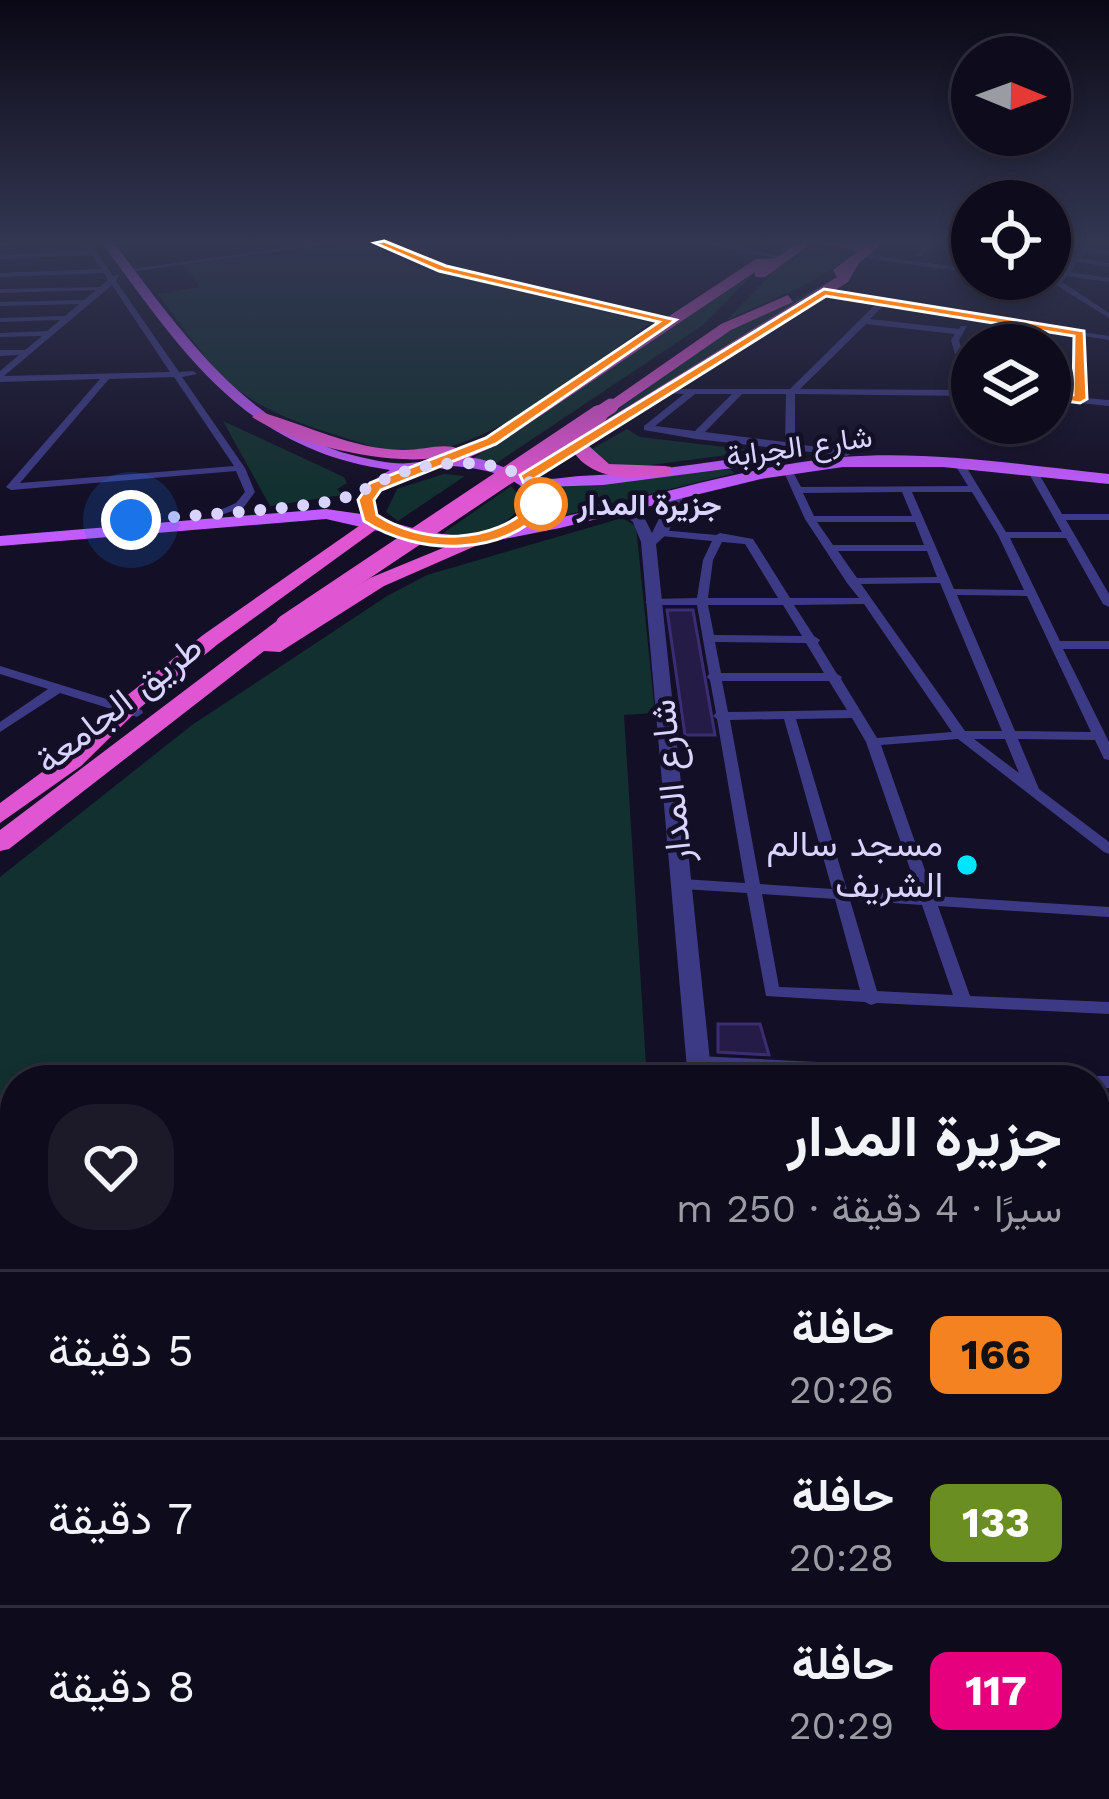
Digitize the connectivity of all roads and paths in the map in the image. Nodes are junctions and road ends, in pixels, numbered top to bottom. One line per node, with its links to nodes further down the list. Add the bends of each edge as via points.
1 (52, 327): 12 (street)
2 (153, 327): 19 (street)
3 (161, 327): 17 (main road)
4 (659, 327): 32 (highway)
5 (706, 327): 29 (highway)
6 (726, 327): 29 (highway)
7 (769, 327): 22 (highway)
8 (856, 327): 26 (street)
9 (916, 327): 11 (street)
10 (1038, 327): 13 (street)
11 (951, 331)
12 (45, 333): 14 (street); 16 (street)
13 (1080, 333): 15 (street); 28 (street)
14 (0, 335)
15 (1109, 338)
16 (25, 352): 18 (street); 20 (street)
17 (182, 352): 19 (main road); 31 (main road)
18 (0, 353)
19 (185, 372): 21 (street); 40 (street); 49 (main road, via 230,410)
20 (1, 375): 21 (street)
21 (107, 376): 48 (street)
22 (668, 391): 23 (street); 35 (highway)
23 (693, 392): 24 (street); 33 (street, via 647,428)
24 (738, 393): 26 (street); 33 (street)
25 (951, 393): 26 (street)
26 (790, 394): 34 (street)
27 (1071, 399): 28 (street)
28 (1080, 399): 30 (street)
29 (603, 404): 80 (highway, bridge)
30 (1109, 404)
31 (260, 417): 32 (highway, via 406,458 459,448); 41 (main road, via 355,462)
32 (522, 421): 37 (highway)
33 (696, 436): 34 (street)
34 (790, 444): 36 (street)
35 (580, 446): 43 (highway, via 596,466); 46 (highway)
36 (847, 453): 38 (main road, شارع الجرابة); 45 (main road, شارع الجرابة)
37 (437, 465): 41 (main road, شارع الجرابة); 46 (main road, شارع الجرابة, via 486,466)
38 (716, 465): 43 (main road, شارع الجرابة); 47 (main road, via 743,472)
39 (960, 465): 42 (main road, شارع الجرابة, via 872,461); 44 (main road, شارع الجرابة); 51 (street)
40 (240, 468): 48 (street); 56 (street, via 250,492)
41 (415, 468): 49 (main road)
42 (788, 470): 47 (main road, شارع الجرابة); 52 (street)
43 (665, 472): 46 (main road, شارع الجرابة)
44 (1033, 472): 45 (main road, شارع الجرابة); 58 (street)
45 (1109, 476)
46 (528, 481): 63 (main road, via 541,505)
47 (738, 481): 53 (main road, شارع الجرابة)
48 (11, 488): 54 (street)
49 (373, 489): 56 (main road); 61 (main road, via 365,509)
50 (906, 489): 51 (street); 52 (street); 60 (street)
51 (972, 489): 64 (street)
52 (799, 490): 59 (street)
53 (678, 493): 55 (main road, شارع الجرابة); 67 (street, شارع المدار)
54 (0, 500)
55 (620, 507): 63 (main road, شارع الجرابة); 67 (street)
56 (218, 513): 62 (main road)
57 (1109, 517): 58 (street)
58 (1059, 518): 65 (street)
59 (809, 519): 60 (street); 70 (street)
60 (916, 519): 71 (street)
61 (373, 520): 68 (main road, شارع الجرابة, via 419,540); 69 (main road, شارع الجرابة, via 297,514); 90 (highway, via 190,651)
62 (0, 530)
63 (502, 534): 68 (main road, شارع الجرابة)
64 (1003, 535): 65 (street); 74 (street)
65 (1069, 535): 79 (street)
66 (719, 536): 67 (street); 77 (street); 78 (street, via 749,541)
67 (654, 538): 76 (street, شارع المدار)
68 (479, 539): 89 (highway, via 377,582)
69 (0, 542)
70 (828, 548): 71 (street); 72 (street)
71 (927, 548): 73 (street)
72 (851, 581): 73 (street); 75 (street)
73 (948, 586): 74 (street); 96 (street)
74 (1030, 592): 83 (street)
75 (864, 601): 78 (street); 95 (street)
76 (651, 602): 77 (street); 104 (street, شارع المدار)
77 (702, 602): 78 (street); 81 (street)
78 (791, 603): 82 (street)
79 (1109, 604)
80 (277, 620): 89 (highway, طريق الجامعة); 90 (highway, طريق الجامعة)
81 (706, 638): 82 (street); 86 (street)
82 (814, 640): 87 (street)
83 (1054, 645): 84 (street); 97 (street)
84 (1109, 645)
85 (0, 670): 88 (street)
86 (713, 677): 87 (street); 93 (street)
87 (836, 677): 91 (street)
88 (57, 689): 90 (street); 94 (street)
89 (170, 708): 102 (highway, طريق الجامعة)
90 (128, 711): 101 (highway, طريق الجامعة)
91 (856, 714): 92 (street); 98 (street)
92 (789, 715): 93 (street); 106 (street)
93 (719, 716): 105 (street)
94 (0, 728)
95 (961, 735): 96 (street); 98 (street); 100 (street)
96 (1011, 736): 97 (street); 100 (street)
97 (1099, 736): 99 (street)
98 (873, 742): 107 (street)
99 (1109, 756)
100 (1035, 794): 103 (street)
101 (0, 815)
102 (0, 843)
103 (1109, 849)
104 (683, 884): 105 (street); 112 (street, شارع المدار)
105 (749, 886): 106 (street); 109 (street, via 772,992)
106 (835, 891): 107 (street); 109 (street)
107 (926, 898): 108 (street); 110 (street)
108 (1109, 912)
109 (871, 999): 110 (street)
110 (964, 1002): 111 (street)
111 (1109, 1008)
112 (698, 1065)

